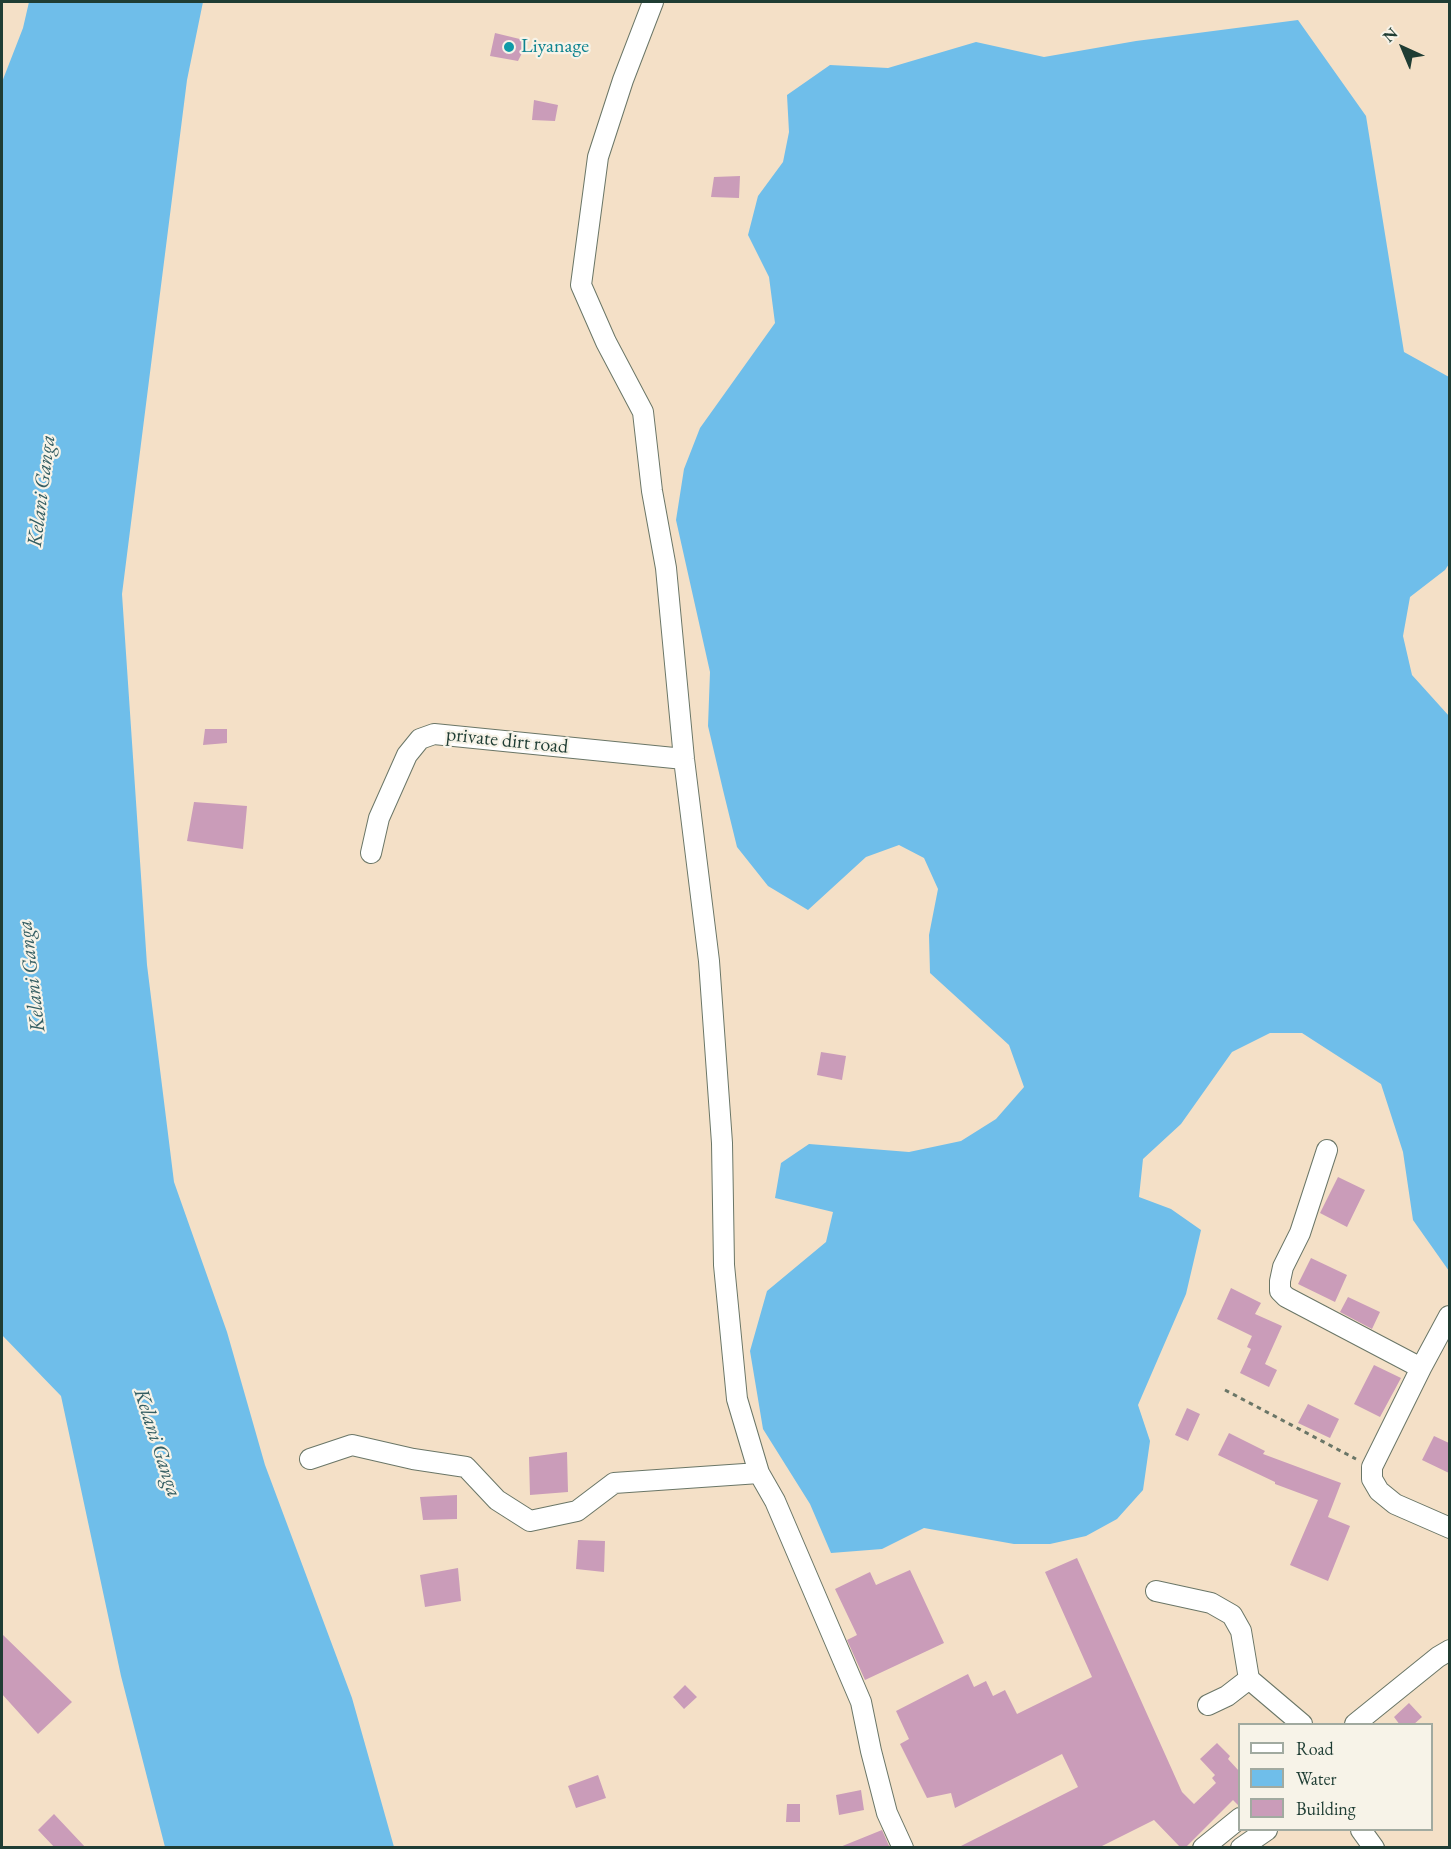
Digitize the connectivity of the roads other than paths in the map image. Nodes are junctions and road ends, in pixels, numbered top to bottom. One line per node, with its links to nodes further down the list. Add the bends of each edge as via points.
1 (653, 2): 2 (street, via 598,157 581,285 643,412 666,568)
2 (684, 759): 3 (street, private dirt road, via 434,734 420,739 407,755 379,818); 8 (street, via 709,961 722,1143 724,1265 737,1399)
3 (371, 853)
4 (1327, 1150): 6 (street, via 1300,1233 1283,1268 1281,1291)
5 (1449, 1317): 6 (street)
6 (1421, 1368): 9 (street, via 1372,1467 1372,1479 1395,1504)
7 (310, 1459): 8 (street, via 352,1444 414,1460 466,1467 497,1500 530,1521 578,1511 614,1483)
8 (759, 1473): 19 (street, via 775,1501 861,1702 887,1813)
9 (1449, 1528)
10 (1156, 1591): 12 (street, via 1211,1603 1233,1615 1241,1631)
11 (1449, 1650): 15 (street)
12 (1249, 1679): 13 (street); 14 (street)
13 (1208, 1705)
14 (1300, 1723)
15 (1356, 1723)
16 (1238, 1819): 20 (street)
17 (1266, 1831): 21 (street)
18 (1362, 1831): 22 (street)
19 (903, 1848)
20 (1203, 1848)
21 (1241, 1848)
22 (1374, 1848)

